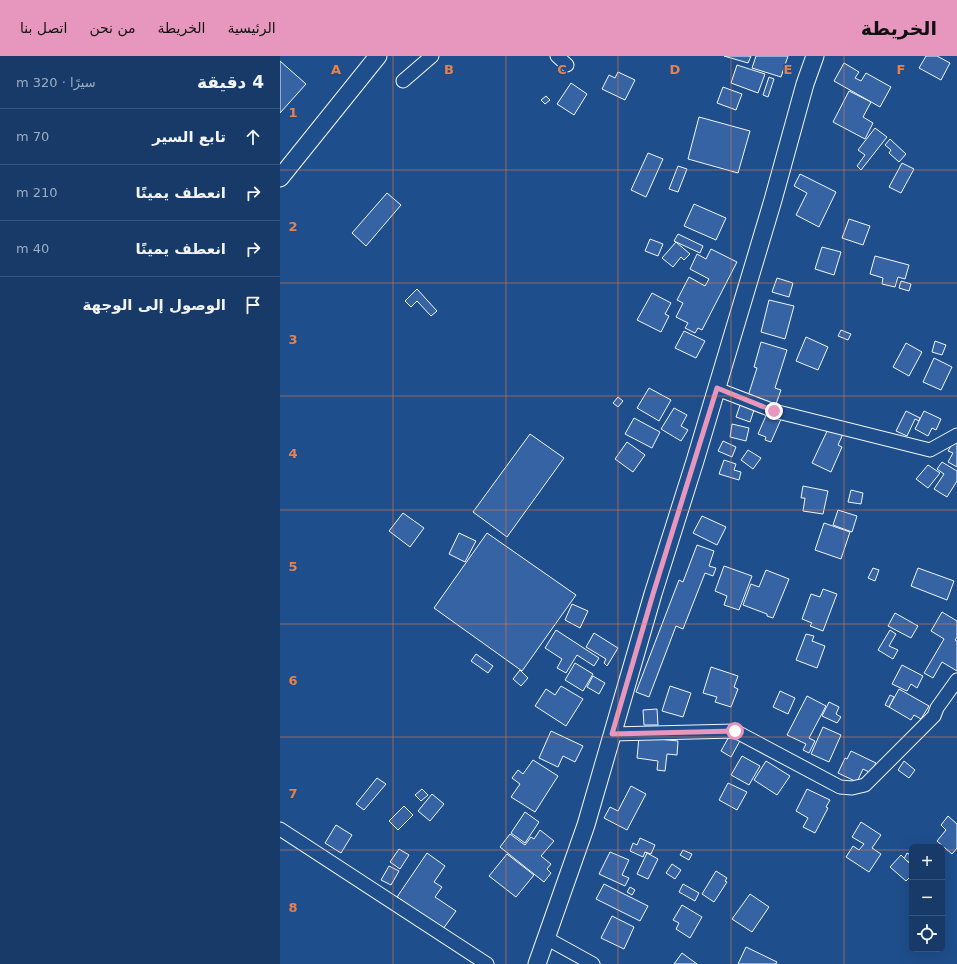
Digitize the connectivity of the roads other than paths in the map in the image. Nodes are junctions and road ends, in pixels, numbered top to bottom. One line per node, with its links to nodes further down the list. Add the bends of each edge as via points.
1 (378, 56): 5 (main road)
2 (432, 56): 4 (street)
3 (815, 56): 6 (main road)
4 (403, 81)
5 (280, 178)
6 (717, 388): 7 (street, via 774,411 930,450); 9 (main road)
7 (957, 435)
8 (957, 680): 9 (street, via 934,716 865,785 852,788 840,788 735,731)
9 (612, 734): 11 (main road, via 586,825)
10 (280, 830): 12 (street)
11 (546, 938): 13 (main road); 14 (street)
12 (487, 964)
13 (537, 964)
14 (593, 964)

